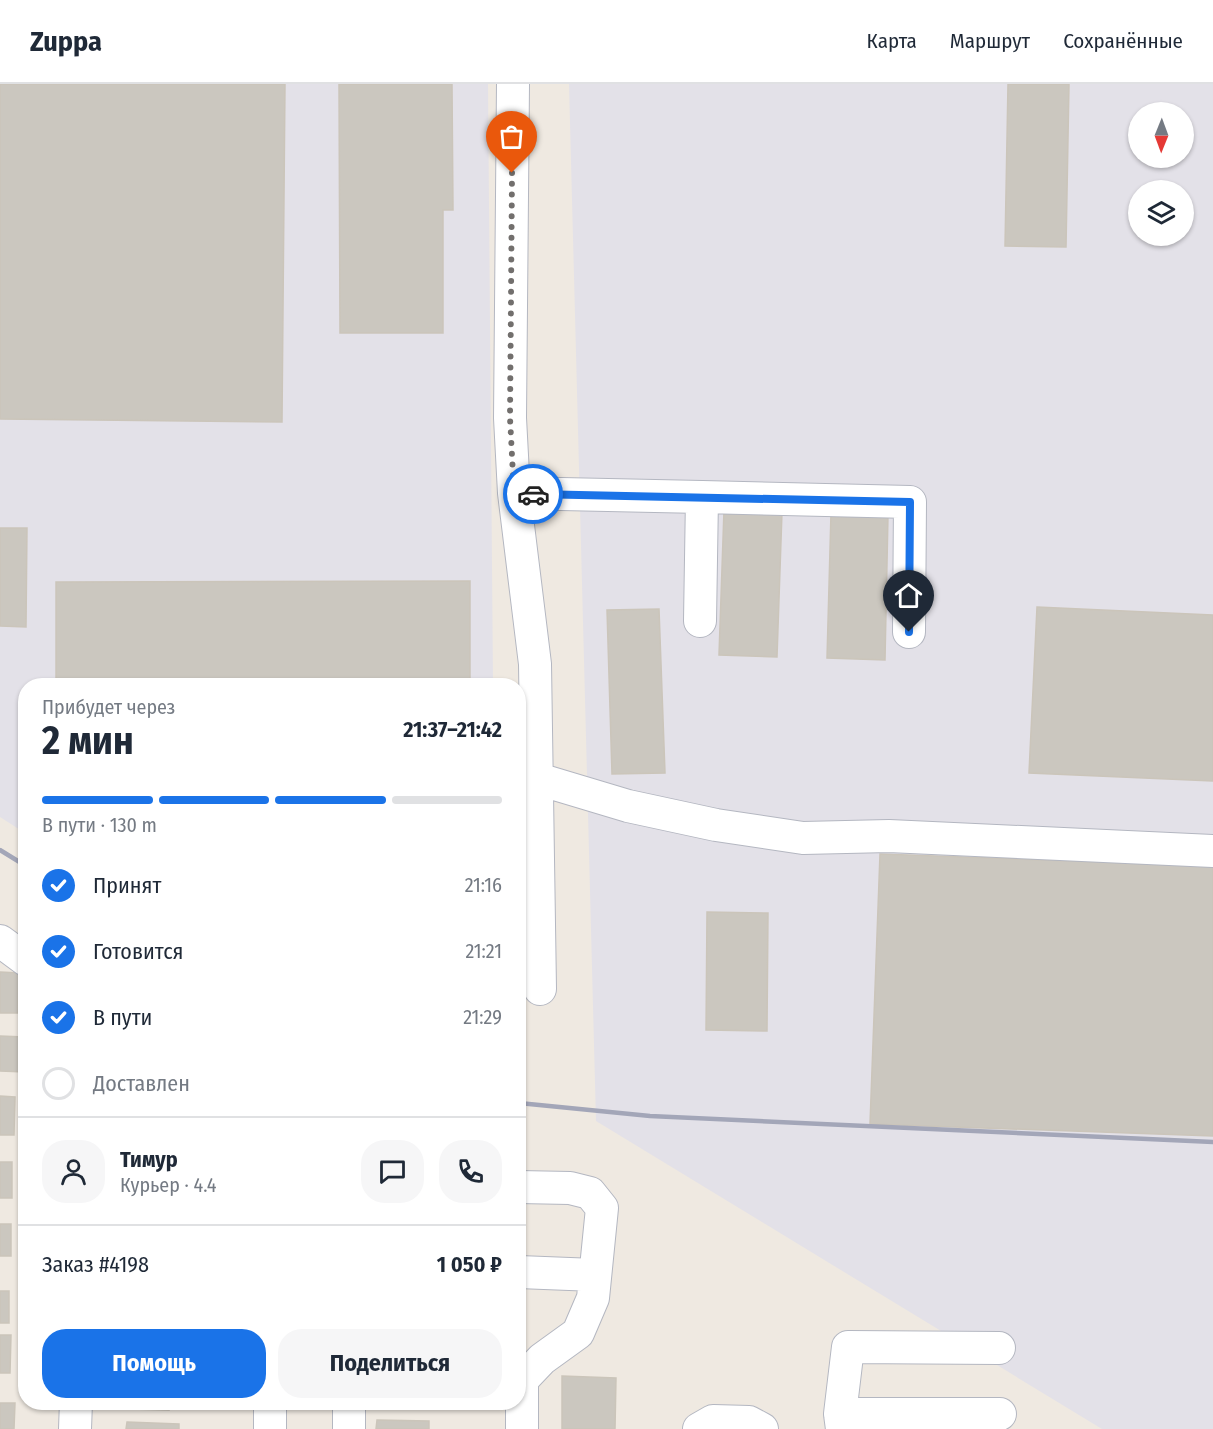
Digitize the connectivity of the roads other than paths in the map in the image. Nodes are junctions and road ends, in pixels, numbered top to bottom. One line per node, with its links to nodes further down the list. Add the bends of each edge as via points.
1 (513, 84): 2 (street, via 510,418)
2 (514, 494): 3 (street); 6 (street, via 535,664)
3 (702, 497): 4 (street); 5 (street, via 910,502)
4 (700, 621)
5 (909, 632)
6 (538, 779): 7 (street, via 627,806 803,838 889,836); 10 (street)
7 (1213, 851)
8 (0, 941): 9 (street)
9 (18, 954)
10 (540, 989)
11 (526, 1187): 13 (street, via 570,1188 590,1193 602,1208)
12 (526, 1272): 13 (street)
13 (595, 1275): 15 (street, via 592,1299 578,1333)
14 (999, 1348): 21 (street, via 848,1347)
15 (526, 1374)
16 (76, 1410): 22 (street)
17 (270, 1410): 23 (street)
18 (349, 1410): 24 (street)
19 (521, 1410): 25 (street)
20 (1000, 1414): 21 (street)
21 (841, 1422)
22 (75, 1429)
23 (270, 1429)
24 (349, 1429)
25 (522, 1429)
26 (699, 1429): 27 (street, via 713,1421 749,1422)
27 (762, 1429)

